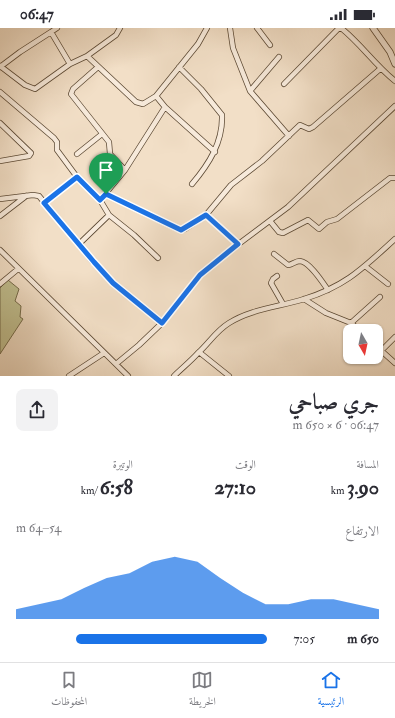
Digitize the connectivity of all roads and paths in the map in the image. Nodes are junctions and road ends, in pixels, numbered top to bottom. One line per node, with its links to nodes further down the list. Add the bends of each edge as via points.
1 (57, 28): 8 (street)
2 (120, 28): 10 (street, via 116,35)
3 (207, 28): 16 (street)
4 (230, 28): 20 (street, via 233,48)
5 (257, 28): 9 (street)
6 (340, 28): 17 (street, via 355,40); 19 (street)
7 (373, 28): 13 (street)
8 (51, 32): 12 (street); 14 (street)
9 (270, 45)
10 (87, 56): 12 (street); 15 (street)
11 (279, 57): 20 (street)
12 (70, 64): 14 (street, via 35,89)
13 (395, 64)
14 (0, 67)
15 (98, 67): 22 (street, via 136,102 143,104); 26 (street, via 70,93)
16 (179, 67): 22 (street); 28 (street, via 221,112)
17 (380, 69): 18 (street); 27 (street, via 315,126 309,129 301,124)
18 (395, 81)
19 (284, 84)
20 (250, 90): 27 (street)
21 (0, 92): 32 (street, via 54,138 57,150)
22 (156, 96): 24 (street)
23 (395, 106): 43 (street, via 311,187)
24 (165, 107): 28 (street); 31 (street)
25 (0, 122): 30 (street, via 32,153 29,156)
26 (102, 134): 29 (street); 31 (street, via 110,144 111,156)
27 (289, 136): 41 (street, via 231,185)
28 (215, 152): 34 (street)
29 (77, 154)
30 (0, 160)
31 (125, 170): 35 (street)
32 (77, 177): 38 (street); 39 (street)
33 (395, 178): 43 (street, via 390,178 337,219 326,222 320,229 308,220 281,233)
34 (192, 184)
35 (106, 194): 38 (street); 41 (street, via 181,230)
36 (26, 196): 37 (street); 39 (street, via 36,195); 42 (street)
37 (0, 199)
38 (100, 200): 40 (street)
39 (44, 203): 45 (street)
40 (109, 215): 45 (street); 49 (street, via 134,234)
41 (206, 215): 46 (street)
42 (0, 216)
43 (270, 221): 46 (street)
44 (395, 240): 50 (street)
45 (79, 244): 59 (street, via 113,283)
46 (238, 244): 59 (street, via 200,275)
47 (0, 250): 51 (street)
48 (274, 254): 55 (street, via 288,265 298,261 305,264 317,274)
49 (158, 258)
50 (365, 266): 54 (street); 55 (street, via 351,278)
51 (18, 269): 53 (street); 64 (street)
52 (277, 276): 58 (street, via 271,283)
53 (0, 284)
54 (388, 284)
55 (328, 290): 57 (street)
56 (380, 297): 60 (street)
57 (304, 299): 58 (street); 60 (street, via 326,314)
58 (283, 304): 63 (street, via 241,316 228,323 215,333)
59 (162, 323): 67 (street)
60 (351, 323)
61 (395, 337): 62 (street)
62 (383, 349)
63 (199, 352): 70 (street); 71 (street)
64 (104, 353): 67 (street); 68 (street)
65 (383, 353): 66 (street)
66 (395, 363)
67 (116, 364): 69 (street)
68 (69, 376)
69 (128, 376)
70 (174, 376)
71 (229, 376)

